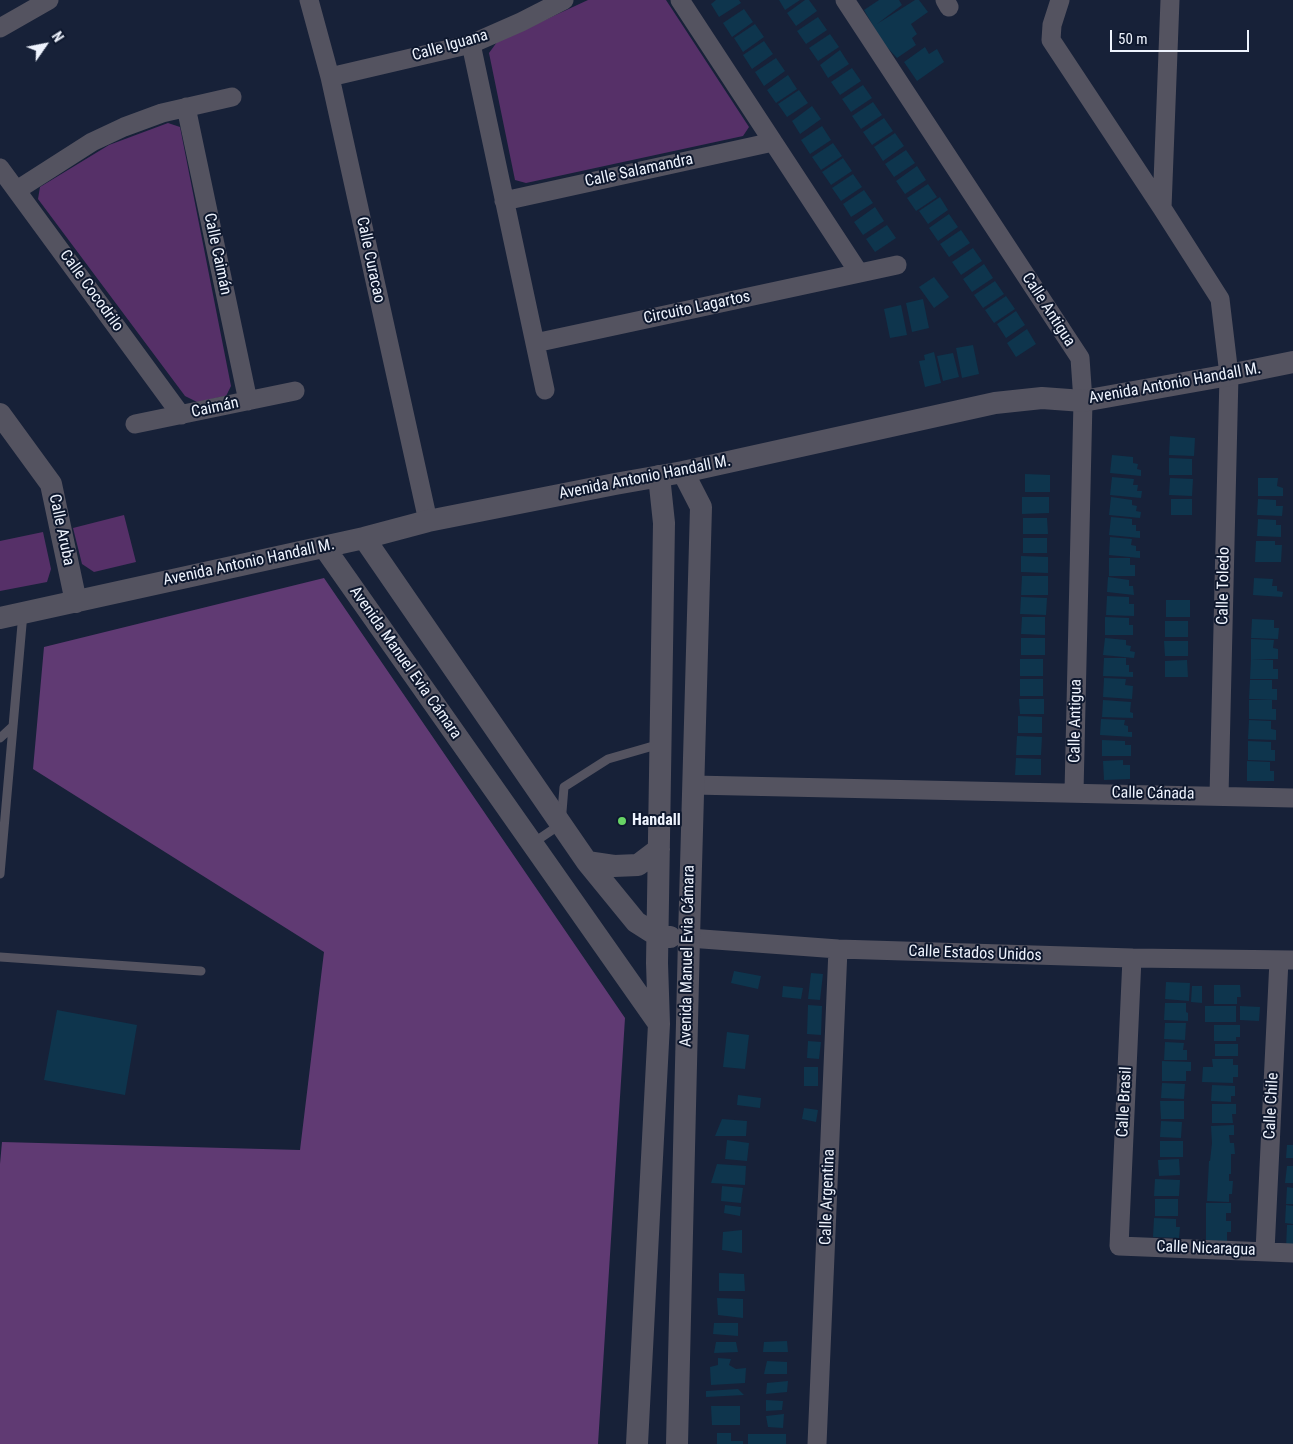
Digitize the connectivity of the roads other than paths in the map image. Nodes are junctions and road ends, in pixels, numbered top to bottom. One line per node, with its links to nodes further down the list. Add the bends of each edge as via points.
1 (49, 0): 8 (street)
2 (309, 0): 10 (street, Calle Curacao)
3 (564, 0): 9 (street, Calle Iguana)
4 (680, 0): 13 (street)
5 (845, 0): 26 (street, Calle Antigua, via 1080,358)
6 (1060, 0): 17 (street, Calle Toledo, via 1051,40)
7 (1170, 0): 17 (street)
8 (0, 28)
9 (471, 44): 10 (street, Calle Iguana); 16 (street)
10 (330, 77): 32 (street, Calle Curacao)
11 (232, 97): 12 (street)
12 (186, 107): 15 (street, via 100,138); 25 (street, Calle Caimán)
13 (773, 142): 16 (street, Calle Salamandra); 19 (street)
14 (0, 168): 15 (street, Calle Cocodrilo)
15 (16, 190): 28 (street, Calle Cocodrilo)
16 (504, 201): 20 (street)
17 (1162, 208): 22 (street, Calle Toledo, via 1220,299)
18 (896, 265): 19 (street, Circuito Lagartos)
19 (859, 273): 20 (street, Circuito Lagartos)
20 (535, 344): 23 (street)
21 (1293, 362): 22 (street, Avenida Antonio Handall M.)
22 (1230, 375): 26 (street, Avenida Antonio Handall M.); 43 (street, Calle Toledo)
23 (545, 390)
24 (295, 391): 25 (street, Caimán)
25 (248, 401): 28 (street, Caimán)
26 (1083, 401): 30 (street, Avenida Antonio Handall M., via 1042,398 995,403); 42 (street, Calle Antigua)
27 (0, 414): 35 (street, Calle Aruba, via 52,484)
28 (181, 415): 29 (street, Caimán)
29 (134, 424)
30 (683, 472): 31 (street, Avenida Antonio Handall M.); 41 (street, Avenida Manuel Evia Cámara, via 701,507)
31 (659, 476): 32 (street, Avenida Antonio Handall M.); 40 (street, Avenida Manuel Evia Cámara, via 664,523)
32 (428, 521): 33 (street, Avenida Antonio Handall M.)
33 (364, 538): 34 (street, Avenida Antonio Handall M.); 45 (street, Avenida Manuel Evia Cámara)
34 (324, 547): 35 (street, Avenida Antonio Handall M.); 46 (street, Avenida Manuel Evia Cámara)
35 (76, 602): 36 (street, Avenida Antonio Handall M.)
36 (23, 613): 37 (street, Avenida Antonio Handall M.); 38 (lane)
37 (0, 618)
38 (13, 726): 39 (lane); 49 (lane)
39 (0, 738)
40 (661, 744): 45 (lane, via 608,759 564,787); 47 (street, Avenida Manuel Evia Cámara)
41 (693, 785): 42 (street, Calle Cánada); 51 (street, Avenida Manuel Evia Cámara)
42 (1074, 792): 43 (street, Calle Cánada)
43 (1220, 796): 44 (street, Calle Cánada)
44 (1293, 798)
45 (561, 824): 46 (lane); 48 (street, Avenida Manuel Evia Cámara)
46 (532, 844): 57 (street, Avenida Manuel Evia Cámara)
47 (659, 849): 48 (street, via 638,865); 50 (street, Avenida Manuel Evia Cámara)
48 (587, 862): 50 (street, Avenida Manuel Evia Cámara, via 636,922)
49 (0, 874)
50 (658, 936): 51 (street, Calle Estados Unidos); 57 (street, Avenida Manuel Evia Cámara)
51 (688, 938): 52 (street, Calle Estados Unidos); 62 (street, Avenida Manuel Evia Cámara)
52 (838, 949): 54 (street, Calle Estados Unidos); 63 (street, Calle Argentina)
53 (0, 957): 56 (lane)
54 (1132, 958): 55 (street, Calle Estados Unidos); 58 (street, Calle Brasil)
55 (1286, 960): 59 (street, Calle Chile)
56 (200, 971)
57 (658, 1024): 61 (street, Avenida Manuel Evia Cámara)
58 (1119, 1246): 59 (street, Calle Nicaragua)
59 (1265, 1251): 60 (street, Calle Nicaragua)
60 (1293, 1253)
61 (637, 1444)
62 (677, 1444)
63 (817, 1444)

